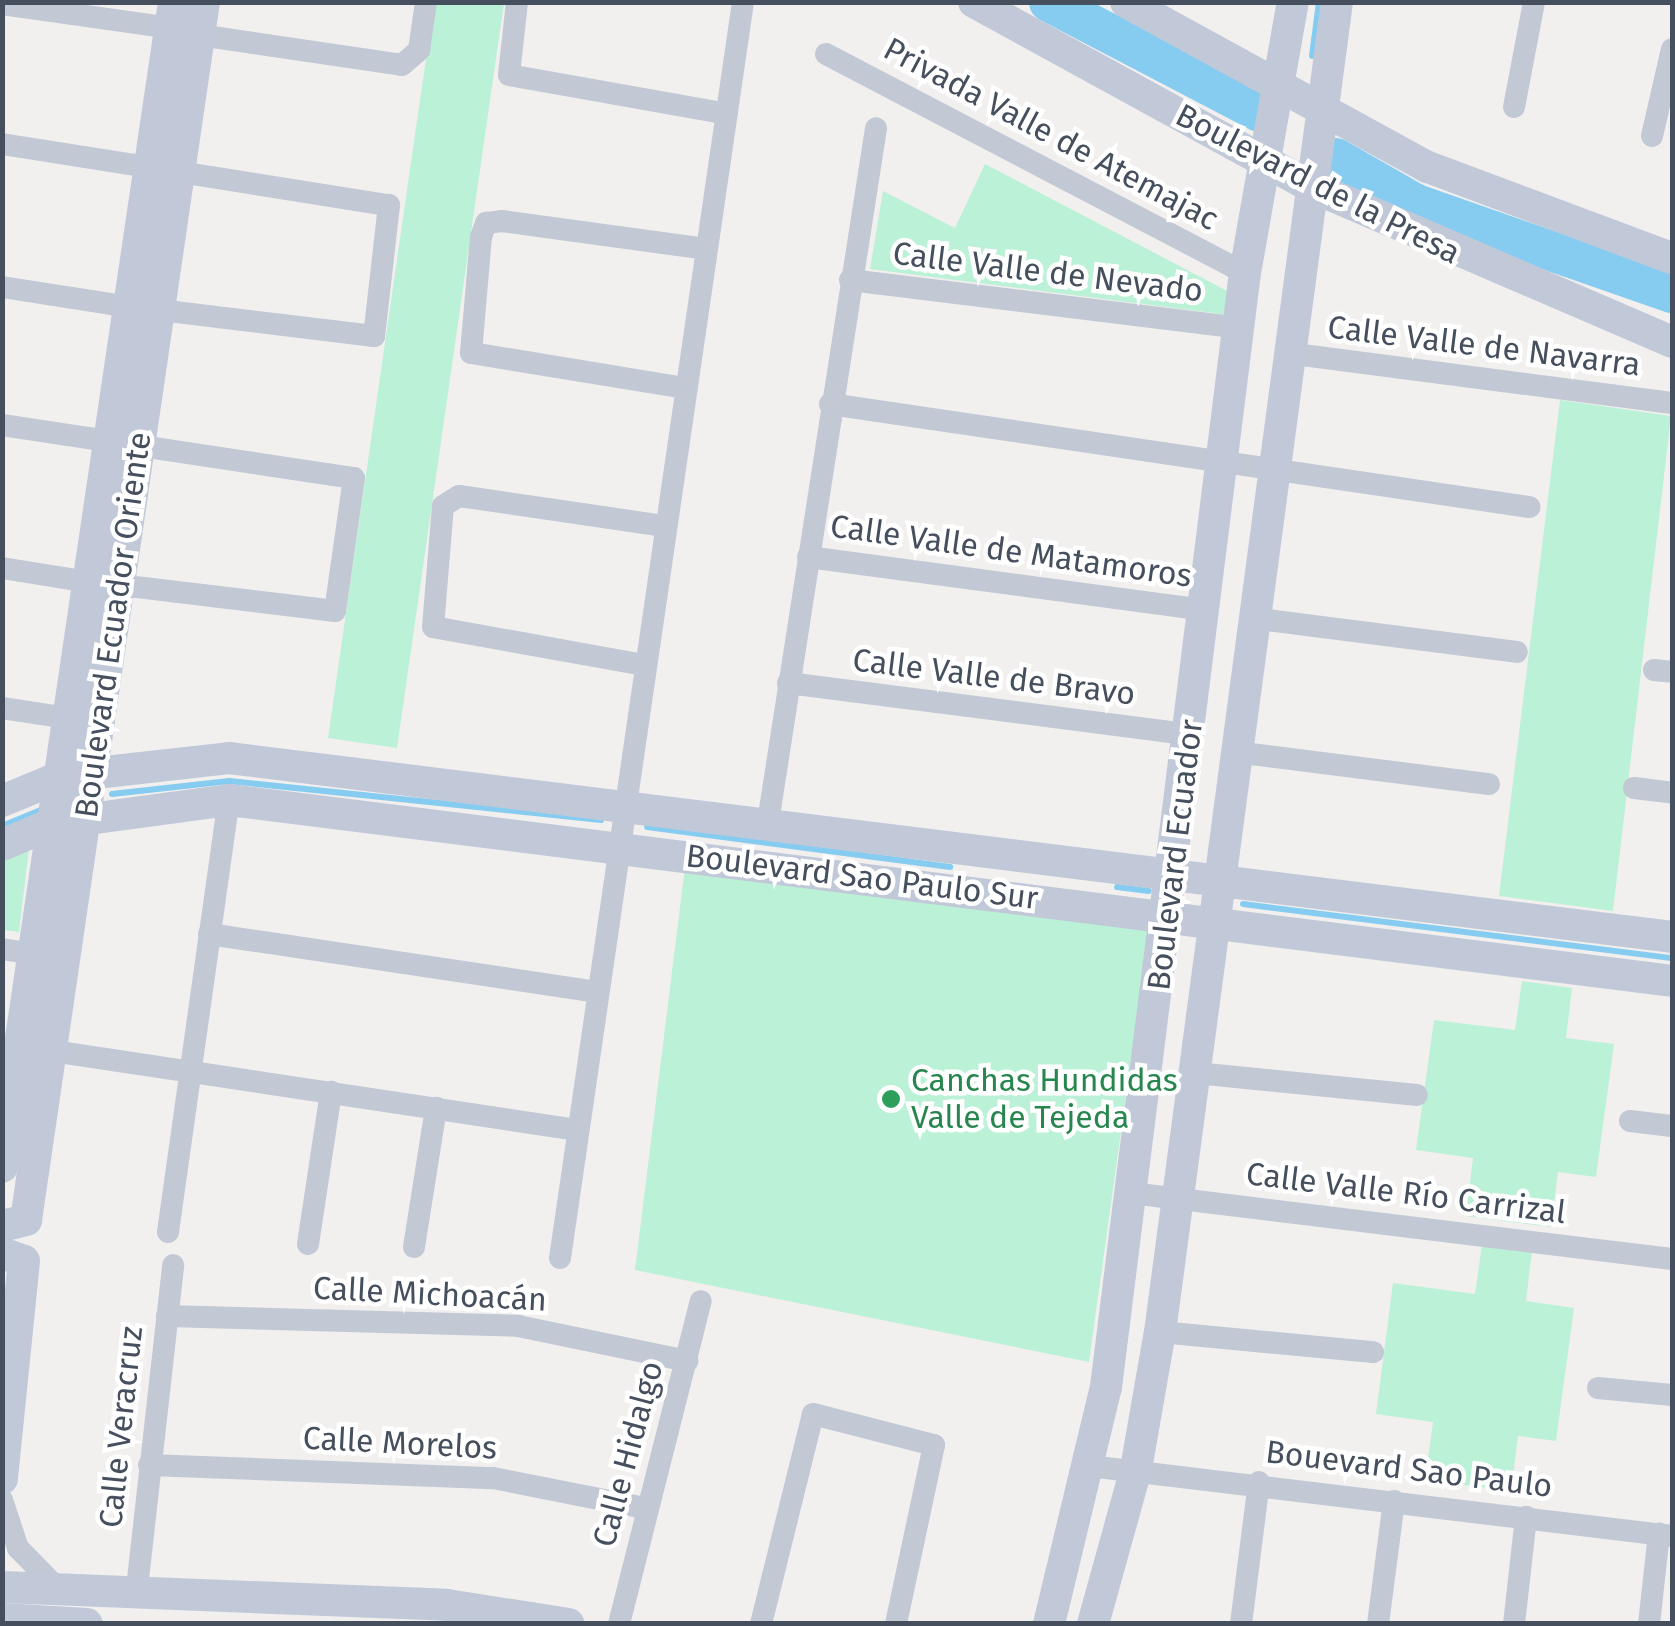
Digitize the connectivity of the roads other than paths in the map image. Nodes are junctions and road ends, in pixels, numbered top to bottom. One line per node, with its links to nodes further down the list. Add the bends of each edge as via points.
1 (426, 2): 10 (street, via 419,50 402,65)
2 (517, 2): 16 (street, via 508,75)
3 (743, 2): 16 (street)
4 (974, 2): 20 (street, Boulevard de la Presa)
5 (1126, 2): 13 (street, Boulevard de la Presa)
6 (1293, 2): 13 (street, Boulevard Ecuador)
7 (1337, 2): 15 (street, Boulevard Ecuador)
8 (1534, 2): 14 (street)
9 (2, 4): 10 (street)
10 (187, 17): 21 (street, Boulevard Ecuador Oriente)
11 (1672, 49): 18 (street)
12 (826, 54): 25 (street, Privada Valle de Atemajac)
13 (1277, 82): 15 (street, Boulevard de la Presa); 20 (street, Boulevard Ecuador)
14 (1514, 107)
15 (1320, 110): 22 (street, Boulevard Ecuador); 24 (street, Boulevard de la Presa, via 1428,166)
16 (726, 114): 23 (street)
17 (876, 128): 26 (street)
18 (1652, 136)
19 (2, 144): 21 (street)
20 (1264, 159): 22 (street, Boulevard de la Presa); 25 (street, Boulevard Ecuador)
21 (165, 169): 28 (street, Boulevard Ecuador Oriente); 28 (street, via 389,206 379,324 359,338)
22 (1310, 186): 30 (street, Boulevard de la Presa); 31 (street, Boulevard Ecuador)
23 (706, 250): 32 (street); 32 (street, via 502,221 486,223 480,237 470,353)
24 (1672, 258)
25 (1245, 273): 29 (street, Boulevard Ecuador)
26 (850, 280): 29 (street, Calle Valle de Nevado); 34 (street)
27 (2, 286): 28 (street)
28 (144, 308): 36 (street, Boulevard Ecuador Oriente)
29 (1239, 328): 37 (street, Boulevard Ecuador)
30 (1672, 342)
31 (1286, 353): 33 (street, Calle Valle de Navarra); 38 (street, Boulevard Ecuador)
32 (685, 388): 40 (street)
33 (1672, 403)
34 (830, 404): 37 (street); 41 (street)
35 (2, 425): 36 (street)
36 (123, 444): 43 (street, Boulevard Ecuador Oriente); 43 (street, via 354,478 341,604 326,612)
37 (1221, 456): 38 (street); 44 (street, Boulevard Ecuador)
38 (1270, 475): 39 (street); 45 (street, Boulevard Ecuador)
39 (1529, 507)
40 (665, 526): 47 (street); 47 (street, via 459,496 443,506 433,626)
41 (808, 556): 44 (street, Calle Valle de Matamoros); 48 (street)
42 (2, 568): 43 (street)
43 (104, 584): 50 (street, Boulevard Ecuador Oriente); 53 (street, Boulevard Ecuador Oriente)
44 (1205, 610): 51 (street, Boulevard Ecuador)
45 (1252, 618): 46 (street); 52 (street, Boulevard Ecuador)
46 (1517, 652)
47 (644, 665): 59 (street)
48 (788, 683): 51 (street, Calle Valle de Bravo); 61 (street)
49 (2, 708): 50 (street)
50 (68, 718): 53 (street, Boulevard Ecuador Oriente)
51 (1192, 735): 64 (street, Boulevard Ecuador)
52 (1235, 752): 54 (street); 65 (street, Boulevard Ecuador)
53 (76, 775): 58 (street, Boulevard Sao Paulo Sur); 59 (street, Boulevard Sao Paulo Sur, via 229,758); 60 (street, Boulevard Ecuador Oriente)
54 (1489, 784)
55 (1634, 788): 56 (street)
56 (1672, 793)
57 (228, 800): 60 (street, Boulevard Sao Paulo Sur); 63 (street, Boulevard Sao Paulo Sur); 68 (street)
58 (2, 802)
59 (623, 803): 61 (street, Boulevard Sao Paulo Sur); 63 (street)
60 (68, 821): 62 (street, Boulevard Sao Paulo Sur); 70 (street, Boulevard Ecuador Oriente); 73 (street, Boulevard Ecuador Oriente)
61 (768, 822): 64 (street, Boulevard Sao Paulo Sur)
62 (2, 845)
63 (618, 845): 66 (street, Boulevard Sao Paulo Sur); 72 (street)
64 (1174, 874): 65 (street, Boulevard Sao Paulo Sur); 66 (street, Boulevard Ecuador)
65 (1219, 880): 67 (street, Boulevard Ecuador); 69 (street, Boulevard Sao Paulo Sur)
66 (1168, 916): 67 (street, Boulevard Sao Paulo Sur); 84 (street, Boulevard Ecuador)
67 (1212, 922): 71 (street, Boulevard Sao Paulo Sur); 75 (street, Boulevard Ecuador)
68 (209, 934): 72 (street); 74 (street)
69 (1672, 936)
70 (18, 952): 73 (street, Boulevard Ecuador Oriente)
71 (1672, 980)
72 (597, 992): 82 (street)
73 (35, 1049): 74 (street); 76 (street, Boulevard Ecuador Oriente); 86 (street, Boulevard Ecuador Oriente, via 26,1220)
74 (190, 1071): 77 (street); 87 (street)
75 (1196, 1073): 78 (street); 85 (street, Boulevard Ecuador)
76 (8, 1092): 83 (street, Boulevard Ecuador Oriente)
77 (331, 1092): 79 (street); 88 (street)
78 (1417, 1095)
79 (436, 1108): 82 (street); 89 (street)
80 (1630, 1121): 81 (street)
81 (1672, 1126)
82 (578, 1130): 91 (street)
83 (2, 1167)
84 (1131, 1193): 85 (street, Calle Valle Río Carrizal); 102 (street, Boulevard Ecuador)
85 (1179, 1198): 92 (street, Calle Valle Río Carrizal); 96 (street, Boulevard Ecuador)
86 (2, 1226)
87 (168, 1232)
88 (308, 1244)
89 (414, 1247)
90 (2, 1253): 104 (street, via 24,1261)
91 (560, 1258)
92 (1672, 1259)
93 (173, 1265): 95 (street, Calle Veracruz)
94 (701, 1301): 98 (street, Calle Hidalgo)
95 (166, 1316): 98 (street, Calle Michoacán, via 518,1326); 101 (street, Calle Veracruz)
96 (1160, 1332): 97 (street); 103 (street, Boulevard Ecuador)
97 (1373, 1352)
98 (686, 1361): 108 (street, Calle Hidalgo)
99 (1598, 1388): 100 (street)
100 (1672, 1396)
101 (149, 1464): 108 (street, Calle Morelos, via 493,1478); 113 (street, Calle Veracruz)
102 (1089, 1466): 103 (street, Bouevard Sao Paulo); 122 (street, Boulevard Ecuador)
103 (1136, 1469): 105 (street, Bouevard Sao Paulo); 123 (street, Boulevard Ecuador)
104 (2, 1480)
105 (1259, 1482): 107 (street, Bouevard Sao Paulo); 124 (street)
106 (2, 1500): 112 (street, via 18,1548)
107 (1394, 1500): 109 (street, Bouevard Sao Paulo); 125 (street)
108 (645, 1508): 119 (street, Calle Hidalgo)
109 (1526, 1517): 110 (street, Bouevard Sao Paulo); 126 (street)
110 (1666, 1535): 127 (street)
111 (2, 1587): 112 (street)
112 (61, 1591): 113 (street)
113 (136, 1597): 114 (street)
114 (460, 1615): 118 (street)
115 (2, 1619): 116 (street)
116 (44, 1623): 117 (street)
117 (87, 1624)
118 (569, 1624)
119 (620, 1624)
120 (761, 1624): 121 (street, via 813,1414 934,1444)
121 (896, 1624)
122 (1048, 1624)
123 (1093, 1624)
124 (1240, 1624)
125 (1378, 1624)
126 (1514, 1624)
127 (1650, 1624)

